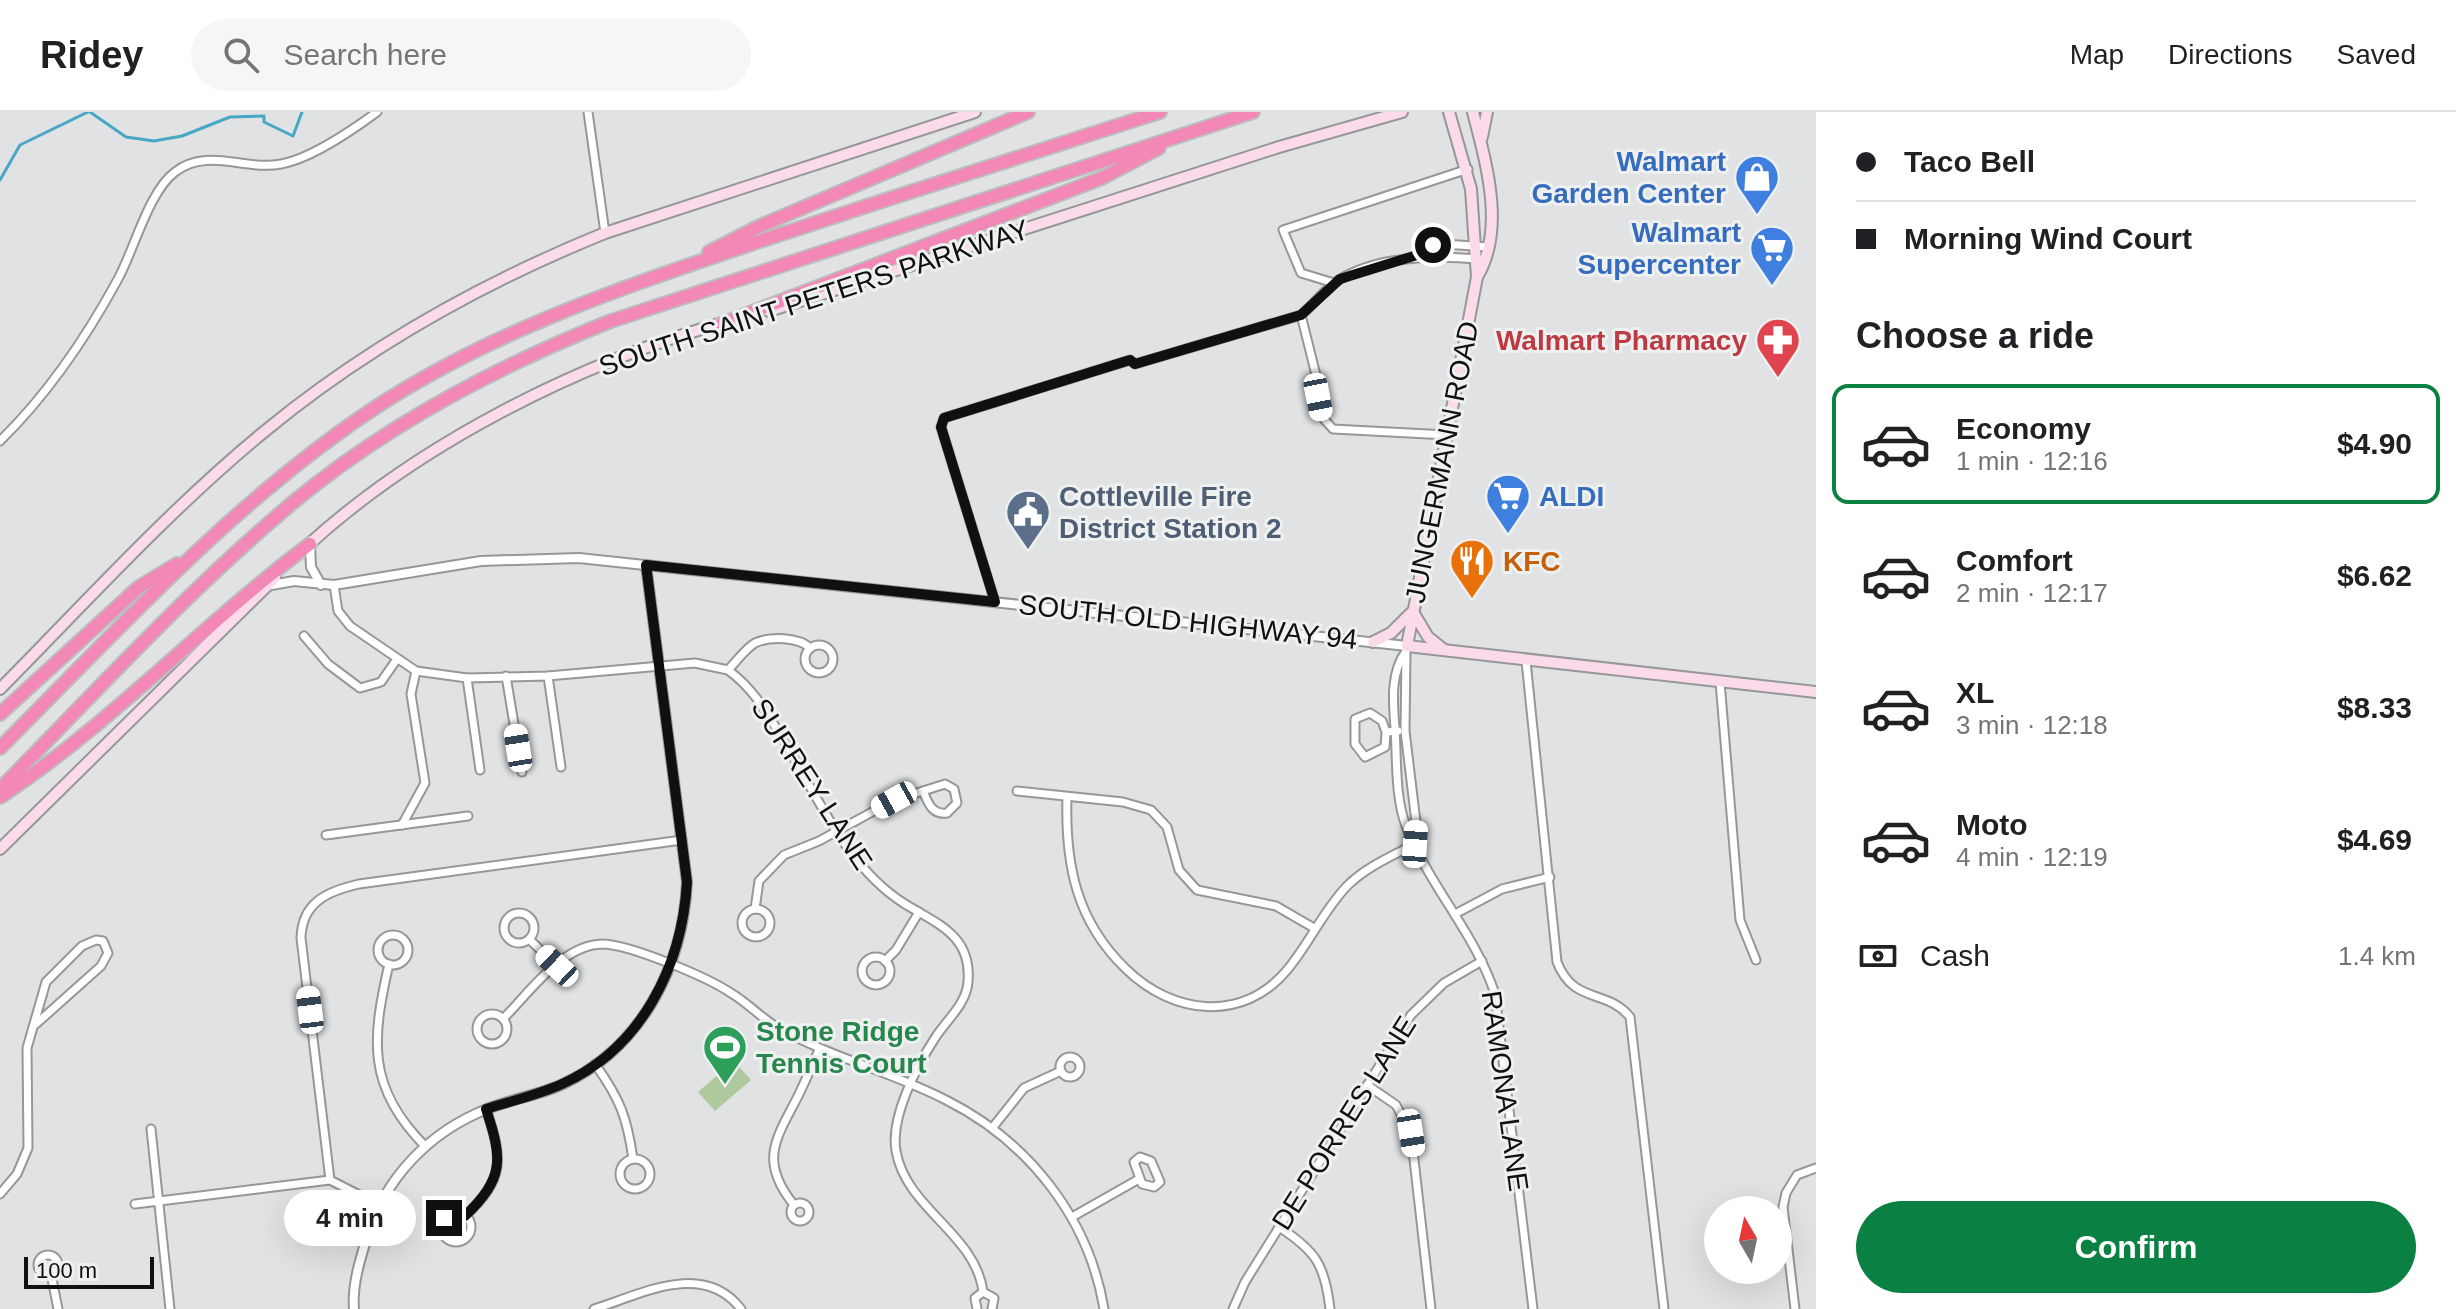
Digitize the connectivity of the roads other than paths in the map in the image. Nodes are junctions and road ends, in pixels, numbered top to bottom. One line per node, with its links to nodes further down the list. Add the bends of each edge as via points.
1 (377, 112): 26 (street, via 293,162 249,166 208,159 172,173 87,333)
2 (588, 112): 14 (street)
3 (975, 112): 14 (main road)
4 (1028, 112): 20 (highway, via 760,226)
5 (1160, 112): 20 (highway)
6 (1253, 112): 11 (highway)
7 (1402, 112): 24 (main road, SOUTH SAINT PETERS PARKWAY)
8 (1449, 112): 13 (main road, JUNGERMANN ROAD)
9 (1473, 112): 12 (main road, JUNGERMANN ROAD)
10 (1487, 112): 12 (main road)
11 (1191, 132): 24 (highway, via 1102,178); 58 (highway, via 611,321 524,357 452,395 347,462 267,526)
12 (1481, 143): 16 (main road, JUNGERMANN ROAD, via 1491,213)
13 (1468, 169): 15 (main road, JUNGERMANN ROAD); 22 (street, via 1283,230 1301,273)
14 (605, 233): 49 (main road, via 454,306 265,430 192,495)
15 (1476, 245): 16 (street); 17 (street, via 1433,245); 18 (main road, JUNGERMANN ROAD)
16 (1489, 247): 19 (main road, JUNGERMANN ROAD)
17 (1417, 255): 18 (street); 22 (street)
18 (1475, 259): 19 (street); 21 (main road, JUNGERMANN ROAD)
19 (1488, 260): 21 (main road, JUNGERMANN ROAD)
20 (677, 268): 28 (highway, via 541,319 413,385 281,476)
21 (1477, 277): 25 (main road, JUNGERMANN ROAD)
22 (1334, 283): 23 (street)
23 (1301, 315): 25 (street, via 1322,417 1333,429); 33 (street, via 1135,364 1130,360 944,418 941,427)
24 (721, 324): 27 (main road, SOUTH SAINT PETERS PARKWAY, via 603,366 505,412 374,493)
25 (1447, 435): 34 (main road, JUNGERMANN ROAD)
26 (0, 441)
27 (310, 544): 30 (street, via 311,567); 32 (main road, SOUTH SAINT PETERS PARKWAY); 63 (highway, via 46,767)
28 (196, 551): 51 (highway, via 139,587); 54 (highway)
29 (646, 565): 31 (street, SOUTH OLD HIGHWAY 94, via 514,558); 33 (street, SOUTH OLD HIGHWAY 94); 42 (street)
30 (321, 585): 31 (street, SOUTH OLD HIGHWAY 94); 32 (street, SOUTH OLD HIGHWAY 94, via 294,581)
31 (334, 585): 40 (street, via 338,611 350,626)
32 (266, 587): 71 (main road, SOUTH SAINT PETERS PARKWAY)
33 (995, 602): 36 (street, SOUTH OLD HIGHWAY 94)
34 (1413, 612): 36 (main road); 38 (main road, JUNGERMANN ROAD); 39 (main road, via 1428,637)
35 (304, 636): 40 (street, via 328,664 360,688 381,682)
36 (1373, 642): 38 (street, SOUTH OLD HIGHWAY 94)
37 (810, 648): 37 (street, via 808,667 815,673 828,670 834,658 831,650 823,645); 43 (street, via 804,642 777,639 755,643)
38 (1406, 648): 39 (main road, SOUTH OLD HIGHWAY 94); 52 (street, RAMONA LANE); 53 (street, RAMONA LANE, via 1396,670)
39 (1444, 650): 41 (main road, SOUTH OLD HIGHWAY 94)
40 (397, 659): 44 (street)
41 (1526, 661): 48 (main road, SOUTH OLD HIGHWAY 94); 72 (street)
42 (658, 667): 43 (street, via 695,663); 46 (street); 69 (street)
43 (728, 670): 67 (street, SURREY LANE, via 755,693)
44 (416, 671): 47 (street); 66 (street, via 411,694 425,783)
45 (506, 676): 46 (street); 47 (street); 57 (street)
46 (548, 676): 55 (street)
47 (467, 678): 56 (street)
48 (1720, 682): 50 (main road, SOUTH OLD HIGHWAY 94); 78 (street, via 1740,920)
49 (0, 689)
50 (1816, 692)
51 (0, 714)
52 (1405, 731): 53 (street); 61 (street, RAMONA LANE)
53 (1390, 732): 53 (street, via 1375,715 1364,712 1355,719 1355,744 1365,757 1385,747); 62 (street, RAMONA LANE)
54 (0, 748)
55 (561, 767)
56 (480, 770)
57 (522, 772)
58 (0, 789)
59 (923, 791): 59 (street, via 938,813 947,813 957,803 957,794 945,784); 67 (street, via 894,800)
60 (1017, 791): 64 (street)
61 (1412, 795): 62 (street); 70 (street, RAMONA LANE)
62 (1401, 796): 70 (street, RAMONA LANE)
63 (0, 797)
64 (1067, 797): 76 (street, via 1151,810 1167,827 1179,870 1197,890 1276,906); 76 (street, via 1068,858 1087,919 1125,968 1164,995 1199,1007 1242,1004 1282,975)
65 (468, 816): 66 (street)
66 (402, 825): 68 (street)
67 (838, 831): 73 (street, via 769,867 759,881); 74 (street, SURREY LANE, via 865,870 889,894)
68 (326, 835)
69 (682, 840): 83 (street, via 685,920); 98 (street, via 359,884 315,900 304,918 301,938)
70 (1415, 844): 75 (street, RAMONA LANE); 76 (street, via 1348,886)
71 (0, 849)
72 (1550, 877): 75 (street, via 1502,889); 122 (street, via 1562,975 1578,992 1618,1006 1630,1017)
73 (755, 909): 73 (street, via 747,911 741,923 745,932 758,937 769,929 770,919)
74 (919, 912): 79 (street); 90 (street, SURREY LANE, via 956,935 969,967 962,1002 934,1039)
75 (1455, 914): 80 (street, RAMONA LANE)
76 (1314, 928)
77 (529, 939): 77 (street, via 532,922 525,915 511,916 504,928 507,937 520,943); 82 (street)
78 (1756, 960)
79 (885, 961): 79 (street, via 872,957 864,962 861,971 868,983 886,982 890,973)
80 (1482, 961): 89 (street, DE PORRES LANE, via 1425,998); 121 (street, RAMONA LANE, via 1498,1007)
81 (389, 964): 81 (street, via 398,963 407,952 406,943 395,935 385,937 378,949); 94 (street, via 375,1031 381,1071 389,1099)
82 (557, 966): 83 (street, via 584,946 603,944); 84 (street)
83 (671, 966): 86 (street, via 728,990); 87 (street, via 631,1033)
84 (503, 1019): 84 (street, via 494,1014 481,1019 478,1029 484,1041 502,1040 507,1032)
85 (36, 1024): 85 (street, via 101,966 108,953 103,941 82,946 46,982); 99 (street, via 27,1048 28,1148 17,1174)
86 (819, 1050): 90 (street); 103 (street, via 773,1146 776,1175)
87 (595, 1064): 91 (street, via 563,1084); 95 (street, via 627,1117)
88 (1061, 1071): 92 (street, via 1024,1088)
89 (1367, 1085): 106 (street, DE PORRES LANE); 120 (street, via 1396,1105 1411,1133)
90 (912, 1086): 92 (street); 108 (street, SURREY LANE, via 896,1132 897,1155 924,1205 971,1258)
91 (486, 1109): 94 (street); 104 (street, via 497,1143 495,1180)
92 (993, 1127): 105 (street, via 1039,1170)
93 (151, 1129): 100 (street)
94 (425, 1146): 102 (street)
95 (633, 1159): 95 (street, via 620,1173 623,1182 636,1188 648,1181 650,1172 646,1163)
96 (1816, 1168): 123 (street, via 1797,1175 1783,1207)
97 (1139, 1179): 97 (street, via 1149,1188 1160,1182 1148,1158 1134,1162); 105 (street)
98 (330, 1180): 100 (street); 102 (street)
99 (0, 1194)
100 (157, 1202): 101 (street); 111 (street)
101 (135, 1204)
102 (377, 1204): 112 (street, via 356,1277)
103 (794, 1205)
104 (465, 1216): 104 (street, via 453,1213 444,1218 441,1232 447,1239 466,1238 470,1225)
105 (1072, 1217): 117 (street, via 1096,1272)
106 (1279, 1227): 118 (street, DE PORRES LANE); 119 (street, via 1322,1266)
107 (51, 1274): 110 (street)
108 (983, 1292): 115 (street, via 975,1298); 116 (street, SURREY LANE, via 994,1298)
109 (607, 1307): 113 (street); 114 (street, via 693,1282 714,1286)
110 (58, 1309)
111 (170, 1309)
112 (354, 1309)
113 (594, 1309)
114 (741, 1309)
115 (977, 1309)
116 (992, 1309)
117 (1104, 1309)
118 (1233, 1309)
119 (1330, 1309)
120 (1431, 1309)
121 (1533, 1309)
122 (1664, 1309)
123 (1795, 1309)

